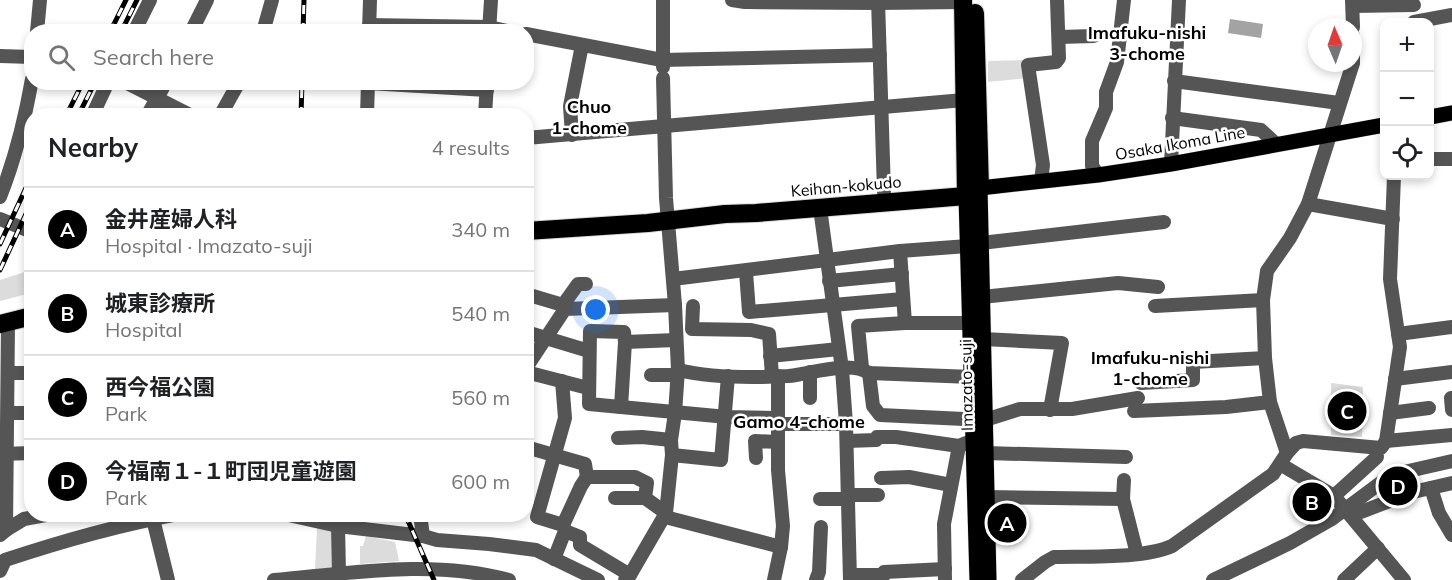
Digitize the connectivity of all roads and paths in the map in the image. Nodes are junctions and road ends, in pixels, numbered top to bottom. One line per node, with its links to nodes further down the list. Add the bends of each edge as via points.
1 (40, 0): 20 (street)
2 (150, 0): 21 (street)
3 (207, 0): 22 (street)
4 (272, 0): 23 (street)
5 (370, 0): 24 (street)
6 (491, 0): 25 (street)
7 (663, 0): 33 (street)
8 (732, 0): 13 (street)
9 (967, 0): 13 (street); 44 (highway); 70 (highway)
10 (1057, 0): 28 (street)
11 (1124, 0): 67 (street, via 1117,62 1106,92 1106,108 1092,141 1092,166)
12 (1179, 0): 35 (street)
13 (878, 2): 30 (street)
14 (1414, 2): 15 (street); 18 (street)
15 (1352, 3): 17 (street)
16 (1452, 15): 19 (street)
17 (1353, 18)
18 (1414, 18)
19 (1434, 18)
20 (38, 24)
21 (138, 24)
22 (195, 24)
23 (265, 24)
24 (369, 24)
25 (489, 24)
26 (534, 36): 29 (street)
27 (1094, 36): 28 (street)
28 (1059, 37): 69 (street, via 1056,62 1028,65 1043,165)
29 (582, 45): 33 (street); 60 (street, via 570,106)
30 (880, 55): 33 (street); 53 (street)
31 (0, 56): 32 (street)
32 (24, 57)
33 (663, 71): 58 (street)
34 (1350, 72): 45 (street)
35 (1174, 81): 45 (street); 57 (street)
36 (30, 90): 46 (street)
37 (104, 90): 47 (street)
38 (141, 90): 43 (street)
39 (162, 90): 43 (street)
40 (235, 90): 50 (street)
41 (368, 90): 51 (street)
42 (487, 90): 52 (street)
43 (158, 99): 48 (street); 49 (street)
44 (964, 100): 53 (street); 70 (highway)
45 (1339, 103): 61 (street)
46 (26, 108)
47 (96, 108)
48 (152, 108)
49 (176, 108)
50 (224, 108)
51 (367, 108)
52 (486, 108)
53 (882, 108): 58 (street); 71 (street)
54 (1452, 113): 56 (main road)
55 (24, 115): 72 (street)
56 (1434, 116)
57 (1172, 118): 63 (street, via 1261,130); 66 (street)
58 (664, 126): 60 (street); 75 (street)
59 (1380, 126): 61 (main road, Osaka Ikoma Line)
60 (572, 135): 62 (street)
61 (1331, 135): 63 (main road, Osaka Ikoma Line); 73 (street)
62 (534, 137)
63 (1276, 144): 66 (main road, Osaka Ikoma Line)
64 (1434, 159): 65 (street)
65 (1452, 159)
66 (1171, 164): 67 (main road, Osaka Ikoma Line)
67 (1098, 175): 69 (main road, Osaka Ikoma Line)
68 (1394, 180): 77 (street)
69 (1041, 182): 70 (main road, Osaka Ikoma Line)
70 (971, 190): 71 (highway, Keihan-kokudo); 74 (highway, Keihan-kokudo); 82 (main road, Imazato-suji)
71 (884, 192): 75 (highway, Keihan-kokudo, via 681,208)
72 (0, 197)
73 (1308, 204): 77 (street); 94 (street, via 1267,271)
74 (820, 208): 75 (highway, Keihan-kokudo); 84 (street)
75 (667, 216): 78 (highway, Keihan-kokudo); 81 (highway, Keihan-kokudo); 87 (street)
76 (0, 219): 80 (street)
77 (1392, 219): 108 (street, via 1390,279)
78 (534, 221)
79 (1164, 222): 82 (street)
80 (24, 229)
81 (534, 231)
82 (975, 244): 83 (street); 92 (main road, Imazato-suji); 105 (main road, Imazato-suji)
83 (900, 251): 84 (street); 86 (street)
84 (826, 260): 85 (street); 88 (street)
85 (746, 272): 87 (street); 101 (street)
86 (902, 274): 88 (street); 93 (street)
87 (673, 279): 95 (street)
88 (829, 281): 96 (street)
89 (586, 284): 99 (street, via 578,285)
90 (1158, 287): 92 (street, via 1118,284)
91 (534, 297): 99 (street)
92 (982, 297): 111 (main road, Imazato-suji)
93 (903, 299): 96 (street); 104 (street)
94 (1263, 300): 98 (street); 118 (street)
95 (675, 305): 99 (street); 112 (street)
96 (832, 305): 101 (street); 114 (street)
97 (693, 306): 107 (street, via 692,329)
98 (1155, 306)
99 (564, 307): 110 (street)
100 (24, 309): 103 (highway)
101 (749, 312): 107 (street)
102 (24, 317): 103 (highway)
103 (3, 320): 125 (street)
104 (905, 323): 105 (street); 120 (street, via 858,326)
105 (971, 323): 130 (main road, Imazato-suji)
106 (1452, 327): 108 (street)
107 (750, 330): 116 (street, via 769,334)
108 (1398, 333): 131 (street)
109 (534, 335): 110 (street)
110 (546, 338): 115 (street); 117 (street)
111 (983, 339): 139 (street, via 1062,343); 146 (main road, Imazato-suji)
112 (676, 340): 113 (street); 122 (street)
113 (625, 342): 115 (street, via 624,332 590,332); 137 (street)
114 (839, 349): 116 (street); 119 (street)
115 (589, 351): 134 (street)
116 (770, 356): 129 (street)
117 (534, 357)
118 (1265, 358): 133 (street, via 1192,362 1192,380); 136 (street)
119 (842, 369): 120 (street); 123 (street); 147 (street)
120 (866, 370): 130 (street); 146 (street, via 873,406 880,415)
121 (534, 372): 132 (street)
122 (677, 372): 127 (street); 128 (street); 142 (street)
123 (810, 372): 129 (street); 135 (street)
124 (1452, 372): 131 (street)
125 (9, 373): 126 (street); 140 (street)
126 (24, 373)
127 (651, 375)
128 (728, 376): 129 (street); 144 (street)
129 (775, 376): 145 (street)
130 (972, 377): 146 (main road, Imazato-suji)
131 (1395, 379): 143 (street)
132 (562, 381): 134 (street); 160 (street, via 565,418)
133 (1141, 383)
134 (588, 388): 137 (street, via 589,404)
135 (810, 398)
136 (1270, 402): 139 (street, via 1226,407 1136,405); 163 (street)
137 (621, 407): 142 (street)
138 (1429, 408): 143 (street)
139 (1050, 410): 146 (street, via 1020,409)
140 (8, 413): 141 (street); 156 (street)
141 (24, 413)
142 (675, 413): 144 (street); 150 (street)
143 (1390, 413): 155 (street)
144 (724, 416): 145 (street); 159 (street, via 721,460)
145 (778, 421): 147 (street); 152 (street)
146 (979, 421): 153 (main road, Imazato-suji); 158 (main road, Imazato-suji)
147 (846, 424): 151 (street)
148 (1452, 435): 155 (street)
149 (618, 438): 150 (street)
150 (671, 440): 159 (street)
151 (847, 441): 153 (street, via 896,437); 176 (street)
152 (778, 442): 162 (street, via 755,441); 196 (street)
153 (966, 444): 169 (street); 171 (main road, Imazato-suji)
154 (534, 449): 160 (street)
155 (1381, 449): 163 (street, via 1302,441); 165 (street); 175 (street)
156 (4, 453): 157 (street); 173 (street)
157 (24, 453)
158 (986, 453): 161 (street); 177 (main road, Imazato-suji)
159 (672, 455): 184 (street)
160 (555, 456): 166 (street, via 585,464); 192 (street, via 537,517)
161 (1126, 457)
162 (756, 458)
163 (1284, 458): 175 (street); 198 (street, via 1273,474 1172,546)
164 (1452, 461): 165 (street)
165 (1390, 475): 182 (street)
166 (587, 477): 179 (street, via 635,477 647,483); 192 (street)
167 (881, 478): 169 (street)
168 (1124, 480): 181 (street)
169 (952, 483): 171 (street); 202 (street, via 944,524)
170 (1452, 483): 172 (street)
171 (975, 485): 212 (main road, Imazato-suji)
172 (1431, 488): 182 (street, via 1361,512); 183 (street)
173 (4, 495): 194 (street)
174 (878, 495): 176 (street)
175 (1334, 496): 182 (street)
176 (849, 497): 180 (street); 205 (street)
177 (987, 497): 181 (street); 213 (main road, Imazato-suji)
178 (615, 498): 179 (street)
179 (645, 498): 184 (street)
180 (820, 498)
181 (1123, 499): 198 (street)
182 (1346, 510): 197 (street); 215 (street, via 1307,534)
183 (1446, 512): 193 (street)
184 (665, 515): 196 (street); 204 (street)
185 (24, 519): 194 (street)
186 (141, 522): 200 (street, via 54,544)
187 (154, 522): 206 (street)
188 (320, 522): 190 (street)
189 (421, 522): 195 (street)
190 (338, 526): 195 (street); 203 (street)
191 (821, 527): 211 (street)
192 (564, 528): 199 (street); 204 (street)
193 (1452, 535)
194 (2, 536): 200 (street)
195 (423, 536): 199 (street, via 536,550)
196 (781, 546): 210 (street)
197 (1378, 548): 216 (street); 217 (street)
198 (1137, 554): 214 (street, via 1054,557)
199 (554, 558): 209 (street)
200 (3, 566)
201 (911, 575): 202 (street); 205 (street, via 884,572)
202 (945, 575)
203 (338, 576): 207 (street); 208 (street, via 432,568)
204 (628, 578)
205 (850, 578)
206 (168, 580)
207 (274, 580)
208 (509, 580)
209 (598, 580)
210 (774, 580)
211 (816, 580)
212 (977, 580)
213 (989, 580)
214 (1022, 580)
215 (1213, 580)
216 (1344, 580)
217 (1404, 580)

